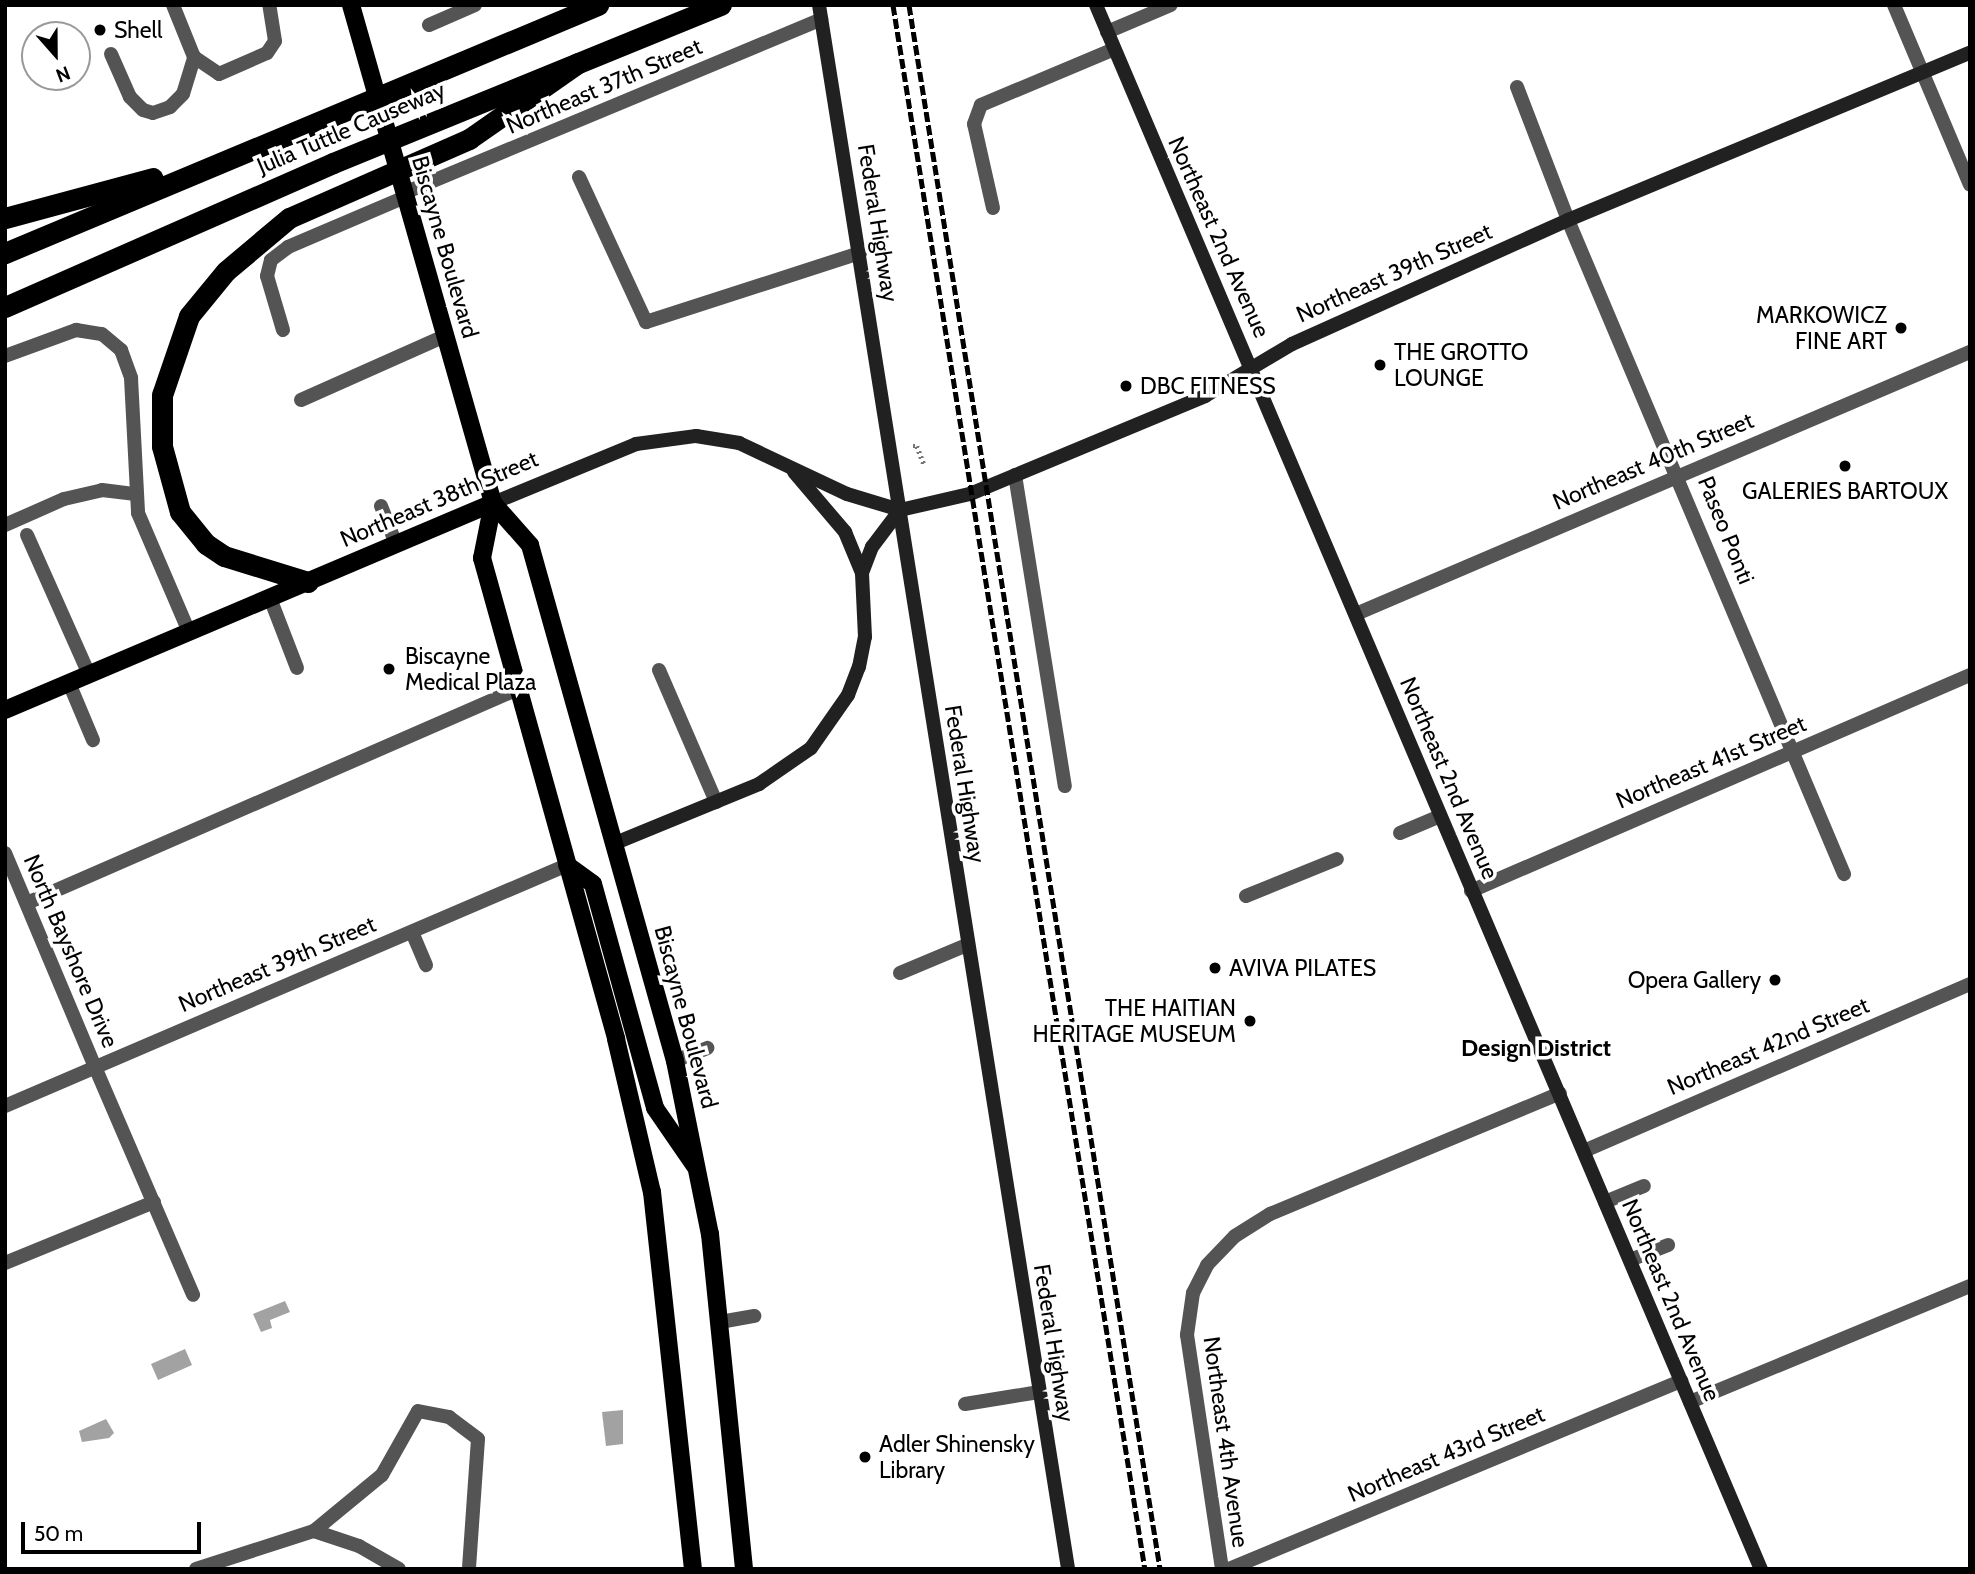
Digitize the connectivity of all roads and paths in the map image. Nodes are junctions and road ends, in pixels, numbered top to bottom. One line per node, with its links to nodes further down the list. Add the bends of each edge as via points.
1 (173, 5): 16 (street)
2 (269, 5): 16 (street, via 275,41 267,53 219,74)
3 (475, 5): 11 (street)
4 (598, 5): 20 (highway, Julia Tuttle Causeway)
5 (721, 5): 17 (highway, Julia Tuttle Causeway)
6 (1096, 5): 12 (main road, Northeast 2nd Avenue)
7 (1171, 5): 12 (street)
8 (1894, 5): 18 (street)
9 (354, 6): 23 (main road, Biscayne Boulevard)
10 (820, 12): 23 (street, Northeast 37th Street); 28 (main road, Federal Highway)
11 (429, 25)
12 (1107, 32): 13 (main road, Northeast 2nd Avenue)
13 (1114, 49): 24 (street, via 981,104 974,124); 34 (main road, Northeast 2nd Avenue)
14 (1970, 53): 18 (main road, Northeast 39th Street)
15 (111, 54): 16 (street, via 130,97 153,113 170,107 183,94)
16 (194, 57)
17 (578, 63): 29 (highway, Julia Tuttle Causeway, via 333,163); 49 (highway, via 469,139 289,218 206,293 176,342 162,395 167,473 180,513 224,556)
18 (1924, 73): 22 (street); 26 (main road, Northeast 39th Street)
19 (1517, 87): 26 (street, Paseo Ponti)
20 (223, 160): 25 (highway); 27 (highway, Julia Tuttle Causeway)
21 (579, 177): 28 (street, via 646,322)
22 (1970, 185)
23 (405, 195): 30 (street, Northeast 37th Street, via 288,247 271,260 267,276); 31 (main road, Biscayne Boulevard)
24 (993, 208)
25 (5, 218)
26 (1568, 220): 34 (main road, Northeast 39th Street, via 1292,344); 40 (street, Paseo Ponti)
27 (5, 253)
28 (860, 254): 44 (main road, Federal Highway)
29 (5, 307)
30 (283, 330)
31 (445, 337): 35 (street); 42 (main road, Biscayne Boulevard)
32 (1970, 352): 40 (street, Northeast 40th Street)
33 (5, 356): 41 (street, via 76,330 102,334 121,350 131,378)
34 (1252, 367): 39 (main road, Northeast 39th Street, via 1205,396); 51 (main road, Northeast 2nd Avenue)
35 (301, 400)
36 (913, 446): 38 (path)
37 (785, 464): 42 (main road, Northeast 38th Street, via 739,443 673,436 636,443); 44 (main road, Northeast 38th Street, via 847,494); 48 (main road, via 845,532)
38 (924, 464)
39 (1015, 475): 44 (main road, Northeast 39th Street, via 970,494); 62 (street)
40 (1679, 475): 51 (street, Northeast 40th Street); 61 (street, Paseo Ponti)
41 (134, 494): 45 (street, via 102,490 64,499); 52 (street)
42 (493, 503): 47 (main road, Northeast 38th Street); 58 (main road, Biscayne Boulevard, via 482,558); 66 (main road, Biscayne Boulevard, via 530,545)
43 (381, 506): 47 (street)
44 (900, 510): 48 (main road, via 872,547); 75 (main road, Federal Highway)
45 (5, 525)
46 (27, 535): 55 (street)
47 (396, 544): 49 (main road, Northeast 38th Street)
48 (862, 573): 63 (main road, via 865,637 848,695 811,748 787,769)
49 (307, 582): 50 (main road, Northeast 38th Street)
50 (270, 598): 52 (main road, Northeast 38th Street); 53 (street)
51 (1356, 614): 64 (main road, Northeast 2nd Avenue)
52 (189, 632): 55 (main road, Northeast 38th Street)
53 (297, 668)
54 (659, 670): 63 (street)
55 (89, 674): 57 (main road, Northeast 38th Street)
56 (1970, 675): 61 (street, Northeast 41st Street)
57 (69, 683): 59 (main road, Northeast 38th Street); 60 (street)
58 (518, 689): 69 (main road, Biscayne Boulevard); 73 (street)
59 (5, 710)
60 (93, 740)
61 (1792, 752): 70 (street, Paseo Ponti); 71 (street, Northeast 41st Street)
62 (1065, 786)
63 (716, 802): 66 (main road)
64 (1440, 817): 65 (street); 71 (main road, Northeast 2nd Avenue)
65 (1400, 833)
66 (613, 844): 80 (main road, Biscayne Boulevard)
67 (5, 853): 73 (street, North Bayshore Drive)
68 (1337, 859): 72 (street)
69 (567, 865): 74 (street, Northeast 39th Street); 85 (main road, via 593,884 655,1108); 104 (main road, Biscayne Boulevard, via 619,1051 652,1192)
70 (1844, 874)
71 (1471, 891): 82 (main road, Northeast 2nd Avenue)
72 (1246, 897)
73 (27, 902): 81 (street, North Bayshore Drive)
74 (412, 932): 76 (street); 81 (street, Northeast 39th Street)
75 (967, 945): 77 (street); 97 (main road, Federal Highway)
76 (426, 965)
77 (900, 973)
78 (1970, 984): 84 (street, Northeast 42nd Street)
79 (708, 1048): 80 (street)
80 (675, 1061): 85 (main road, Biscayne Boulevard)
81 (96, 1067): 83 (street, Northeast 39th Street); 87 (street, North Bayshore Drive)
82 (1560, 1093): 84 (main road, Northeast 2nd Avenue); 107 (street, Northeast 4th Avenue, via 1253,1223 1218,1251 1198,1280 1188,1311 1187,1335)
83 (5, 1106)
84 (1584, 1151): 88 (main road, Northeast 2nd Avenue)
85 (699, 1171): 95 (main road, Biscayne Boulevard)
86 (1644, 1186): 88 (street)
87 (154, 1202): 91 (street); 93 (street, North Bayshore Drive)
88 (1605, 1202): 90 (main road, Northeast 2nd Avenue)
89 (1668, 1245): 90 (street)
90 (1630, 1260): 96 (main road, Northeast 2nd Avenue)
91 (5, 1263)
92 (1970, 1286): 98 (street)
93 (193, 1295)
94 (754, 1316): 95 (street)
95 (720, 1322): 105 (main road, Biscayne Boulevard)
96 (1681, 1381): 98 (main road, Northeast 2nd Avenue); 108 (street, Northeast 43rd Street)
97 (1039, 1392): 99 (street); 106 (main road, Federal Highway)
98 (1690, 1402): 109 (main road, Northeast 2nd Avenue)
99 (965, 1404)
100 (314, 1531): 101 (street); 102 (street, via 359,1546); 103 (street, via 382,1475 418,1411 449,1417 478,1439)
101 (196, 1569)
102 (399, 1569)
103 (469, 1569)
104 (693, 1569)
105 (744, 1569)
106 (1068, 1569)
107 (1222, 1569)
108 (1229, 1569)
109 (1761, 1569)

